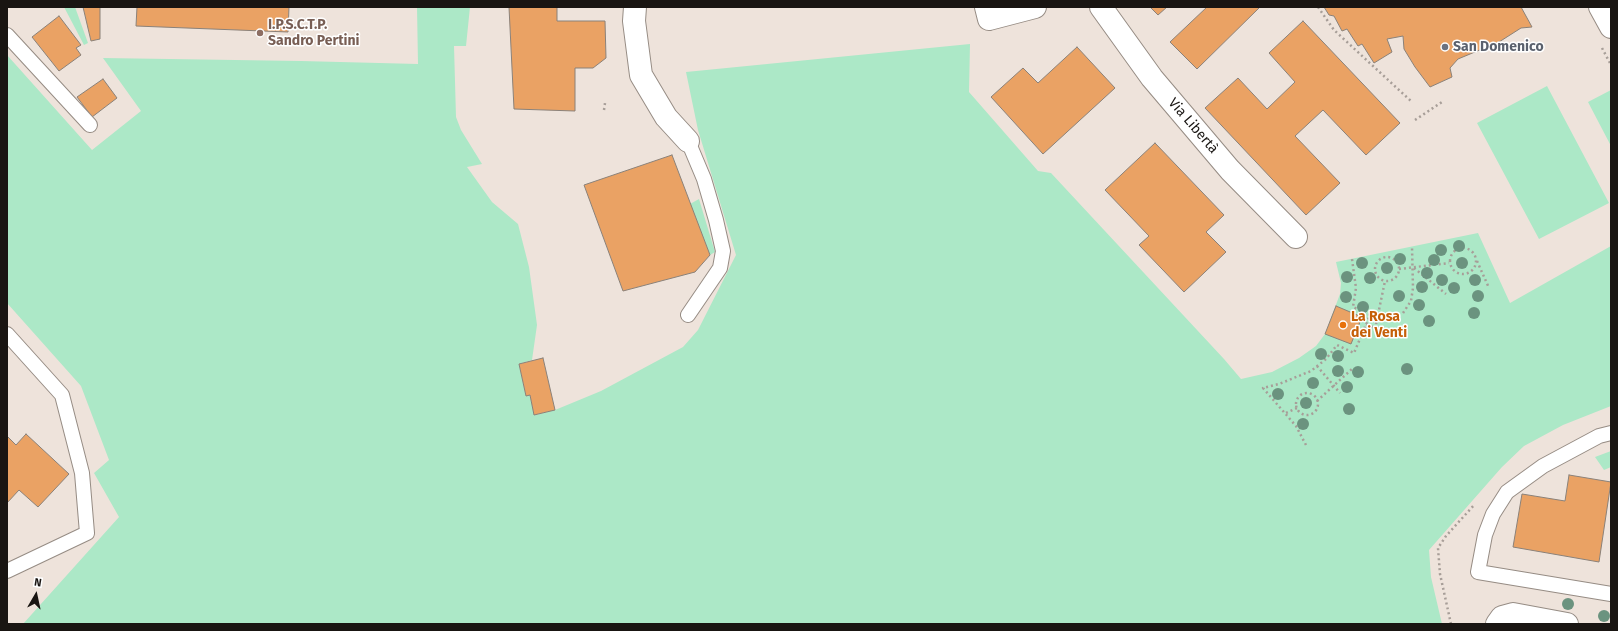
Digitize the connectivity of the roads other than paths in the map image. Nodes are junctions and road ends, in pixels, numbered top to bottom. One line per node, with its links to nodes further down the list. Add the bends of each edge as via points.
1 (635, 7): 9 (street, via 634,21 641,75 666,117)
2 (986, 7): 3 (street, via 989,19)
3 (1035, 7)
4 (1101, 7): 10 (street, Via Libertà, via 1157,84 1230,170)
5 (1600, 7): 6 (street)
6 (1611, 27)
7 (7, 35): 8 (lane)
8 (90, 125)
9 (688, 141): 11 (lane, via 704,180 723,251 720,268)
10 (1296, 237)
11 (688, 315)
12 (7, 334): 14 (lane, via 62,395 82,473 87,533)
13 (1611, 433): 15 (lane, via 1599,436 1543,466 1506,492 1493,514 1485,535 1478,572)
14 (7, 570)
15 (1611, 594)
16 (1500, 620): 17 (street, via 1513,614)
17 (1567, 624)

